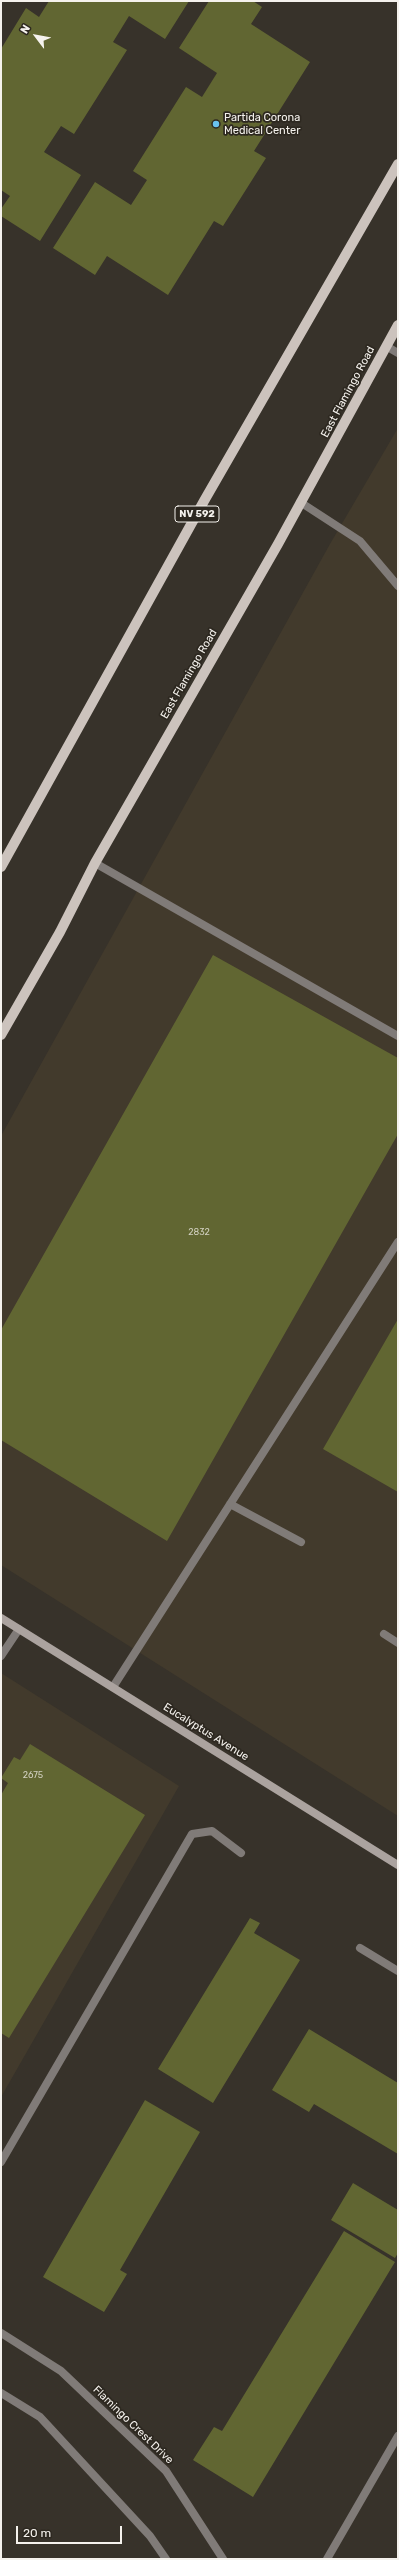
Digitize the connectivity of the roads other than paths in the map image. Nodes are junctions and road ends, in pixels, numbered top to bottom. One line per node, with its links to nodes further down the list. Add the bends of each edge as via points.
1 (398, 164): 8 (main road, NV 592, via 204,501)
2 (398, 325): 3 (main road, East Flamingo Road)
3 (386, 346): 4 (street); 5 (main road, East Flamingo Road)
4 (398, 353)
5 (300, 502): 6 (street, via 360,541); 7 (main road, East Flamingo Road)
6 (398, 586)
7 (95, 863): 9 (main road, East Flamingo Road, via 60,932); 10 (street)
8 (1, 867)
9 (1, 1035)
10 (398, 1036)
11 (398, 1242): 12 (street)
12 (230, 1504): 13 (street); 19 (street)
13 (300, 1542)
14 (1, 1618): 15 (street, Eucalyptus Avenue)
15 (19, 1629): 18 (street); 19 (street, Eucalyptus Avenue)
16 (384, 1634): 17 (street)
17 (398, 1643)
18 (1, 1656)
19 (113, 1687): 21 (street, Eucalyptus Avenue)
20 (241, 1853): 24 (street, via 212,1831 192,1834)
21 (398, 1865)
22 (360, 1948): 23 (street)
23 (398, 1971)
24 (1, 2162)
25 (1, 2333): 29 (street, Flamingo Crest Drive, via 61,2371 166,2471)
26 (1, 2393): 28 (street, via 40,2417 150,2536)
27 (398, 2436): 30 (street)
28 (166, 2559)
29 (223, 2559)
30 (327, 2559)

